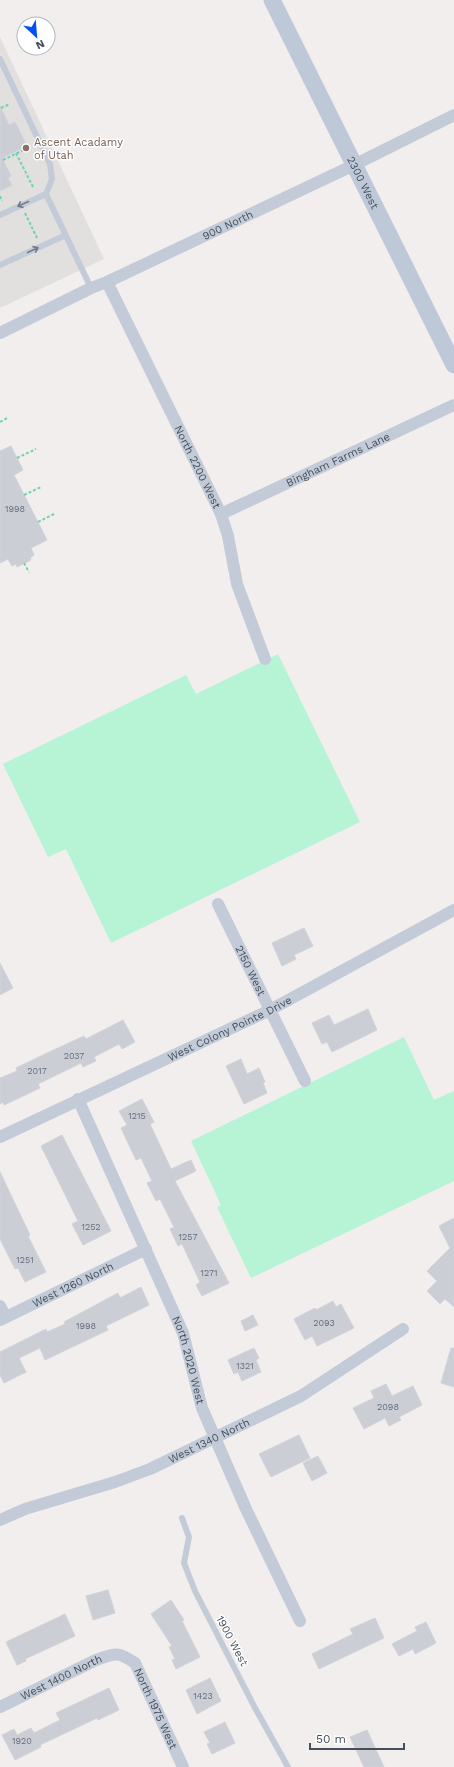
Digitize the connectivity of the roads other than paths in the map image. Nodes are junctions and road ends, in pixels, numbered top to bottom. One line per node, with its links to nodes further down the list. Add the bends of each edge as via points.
1 (272, 0): 4 (main road, 2300 West)
2 (0, 59): 5 (lane, via 50,164 52,179)
3 (454, 115): 4 (street, 900 North)
4 (354, 165): 9 (street, 900 North); 12 (main road, 2300 West)
5 (46, 194): 6 (lane, one-way to 6); 7 (lane)
6 (0, 215)
7 (66, 234): 8 (lane, one-way to 7); 10 (lane)
8 (0, 265)
9 (107, 282): 10 (street, 900 North); 14 (street, North 2200 West)
10 (91, 288): 11 (street, 900 North)
11 (0, 333)
12 (454, 365)
13 (454, 405): 14 (street, Bingham Farms Lane)
14 (221, 514): 15 (street, North 2200 West, via 237,584)
15 (265, 659)
16 (218, 904): 18 (street, 2150 West)
17 (454, 910): 18 (street, West Colony Pointe Drive)
18 (270, 1010): 19 (street, 2150 West); 20 (street, West Colony Pointe Drive)
19 (305, 1081)
20 (78, 1099): 21 (street, West Colony Pointe Drive); 22 (street, North 2020 West)
21 (0, 1137)
22 (146, 1249): 24 (street, West 1260 North); 26 (street, North 2020 West, via 183,1332 202,1408)
23 (0, 1306): 24 (street)
24 (3, 1319)
25 (403, 1329): 26 (street, West 1340 North, via 301,1396)
26 (215, 1438): 28 (street, West 1340 North, via 150,1469 25,1509); 29 (street, North 2020 West)
27 (182, 1518): 33 (lane, 1900 West, via 189,1537 184,1563 194,1591)
28 (0, 1520)
29 (300, 1621)
30 (124, 1655): 31 (street, West 1400 North, via 111,1654 96,1660); 32 (street, North 1975 West, via 135,1663)
31 (0, 1707)
32 (183, 1767)
33 (288, 1767)

